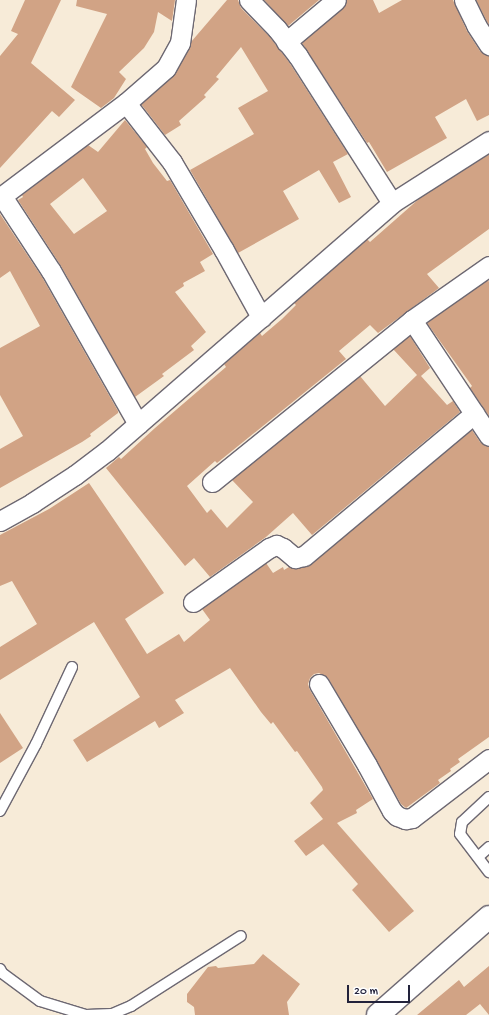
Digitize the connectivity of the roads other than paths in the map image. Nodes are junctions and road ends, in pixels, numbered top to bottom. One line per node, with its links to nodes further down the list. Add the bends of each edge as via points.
1 (186, 0): 7 (street, via 180,42 171,61 157,77)
2 (249, 0): 5 (street)
3 (336, 0): 5 (street)
4 (464, 0): 6 (street)
5 (286, 42): 10 (street)
6 (489, 45)
7 (126, 103): 9 (street); 12 (street, via 172,162)
8 (489, 141): 10 (street)
9 (1, 196): 15 (street, via 51,271)
10 (392, 202): 12 (street)
11 (489, 266): 13 (street)
12 (261, 317): 15 (street)
13 (412, 320): 14 (street); 17 (street)
14 (474, 414): 16 (street); 19 (street, via 304,556 294,558 276,545)
15 (138, 424): 18 (street, via 75,475)
16 (489, 436)
17 (212, 482)
18 (3, 514)
19 (193, 602)
20 (72, 667): 24 (lane, via 36,744)
21 (319, 684): 22 (street, via 397,816 412,818)
22 (489, 759)
23 (489, 797): 26 (lane, via 462,822 460,834)
24 (0, 811)
25 (489, 847): 26 (lane)
26 (478, 857): 27 (lane)
27 (489, 872)
28 (486, 925): 31 (street)
29 (241, 936): 30 (lane, via 131,1006 112,1014 86,1015 40,1001)
30 (0, 972)
31 (383, 1013)

